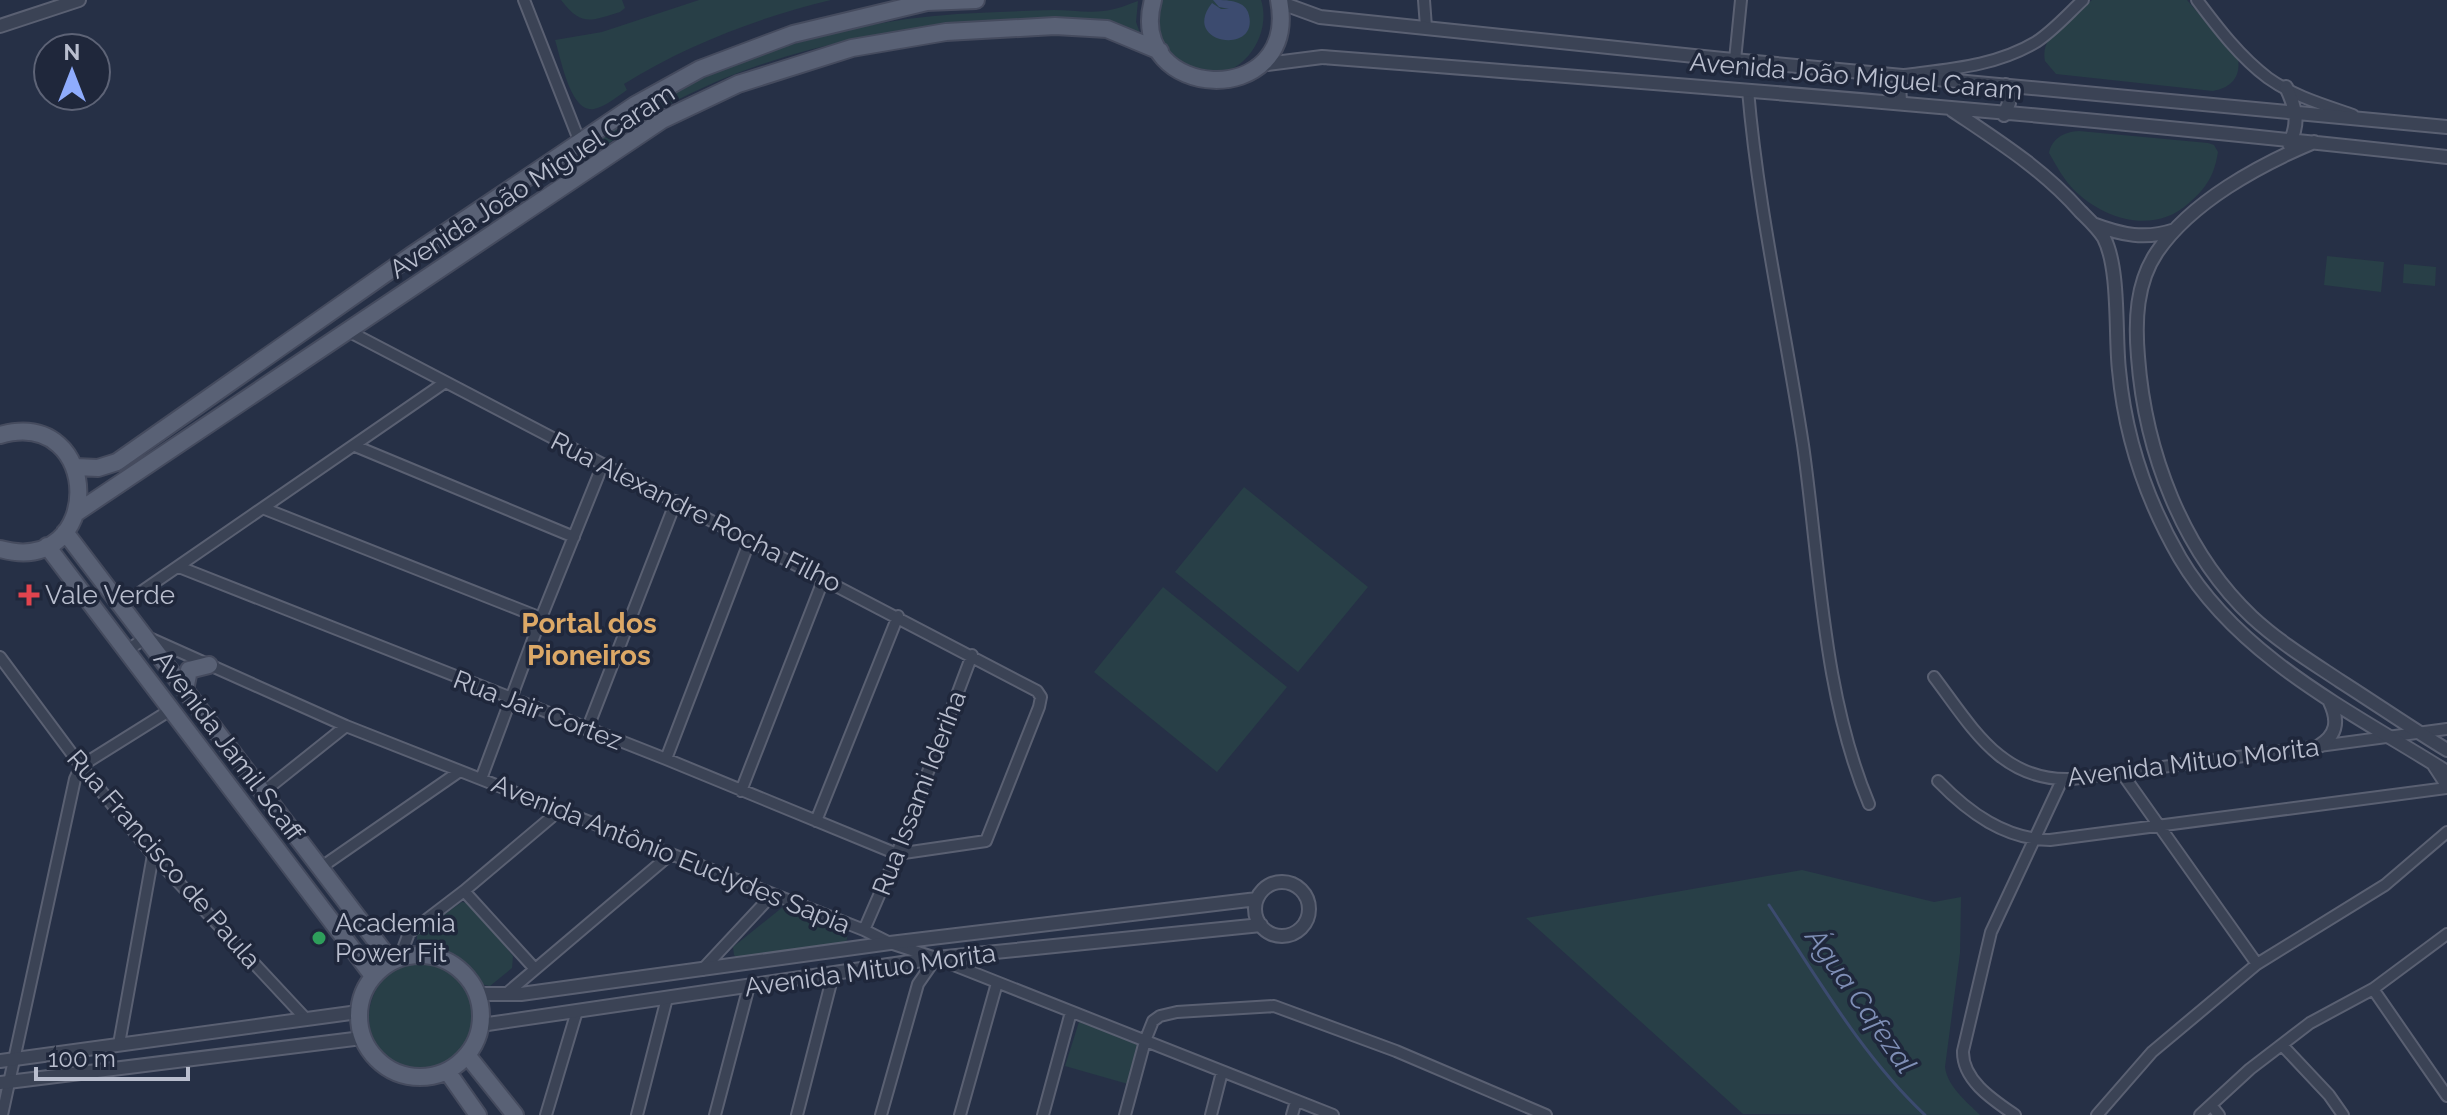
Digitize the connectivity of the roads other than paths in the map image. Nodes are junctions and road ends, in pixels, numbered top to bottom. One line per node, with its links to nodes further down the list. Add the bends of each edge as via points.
1 (79, 0): 10 (street)
2 (524, 0): 27 (street)
3 (976, 0): 27 (main road, Avenida João Miguel Caram, via 927,2 793,34 700,69)
4 (1153, 0): 12 (main road, via 1150,21)
5 (1424, 0): 11 (street)
6 (1741, 0): 13 (street)
7 (2083, 0): 15 (street, via 2038,40 2005,58)
8 (2197, 0): 17 (street, via 2238,50)
9 (1279, 1): 11 (street, Avenida João Miguel Caram, via 1320,17); 14 (main road, via 1280,30)
10 (0, 26)
11 (1426, 27): 13 (street, Avenida João Miguel Caram)
12 (1160, 51): 14 (main road, Avenida João Miguel Caram, via 1180,70 1206,81 1225,81); 30 (main road, Avenida João Miguel Caram, via 1107,29 1055,26 946,32 852,48 738,84 662,120)
13 (1735, 60): 15 (street, Avenida João Miguel Caram)
14 (1259, 65): 18 (street, Avenida João Miguel Caram, via 1322,57)
15 (1904, 75): 16 (street, Avenida João Miguel Caram); 19 (street)
16 (2006, 85): 21 (street, Avenida João Miguel Caram); 22 (street, via 2009,103)
17 (2286, 87): 21 (street); 23 (street)
18 (1748, 90): 19 (street, Avenida João Miguel Caram); 81 (street, via 1830,657 1845,734)
19 (1901, 102): 20 (street, Avenida João Miguel Caram)
20 (1949, 109): 22 (street, Avenida João Miguel Caram); 31 (street, via 2042,172)
21 (2297, 113): 23 (street, Avenida João Miguel Caram); 25 (street)
22 (2004, 115): 25 (street, Avenida João Miguel Caram)
23 (2362, 119): 24 (street, Avenida João Miguel Caram)
24 (2447, 127)
25 (2292, 139): 26 (street, Avenida João Miguel Caram); 28 (street)
26 (2314, 142): 28 (street); 29 (street, Avenida João Miguel Caram)
27 (579, 143): 30 (street); 38 (main road, Avenida João Miguel Caram, via 117,462)
28 (2280, 156): 32 (street, via 2216,195)
29 (2447, 157)
30 (590, 168): 33 (main road, Avenida João Miguel Caram)
31 (2093, 224): 32 (street, via 2137,236); 59 (street, via 2111,263 2123,405 2159,519 2182,561 2221,612)
32 (2175, 230): 65 (street, via 2144,276 2136,336 2150,437 2179,514 2203,555 2251,616)
33 (348, 331): 34 (street, Rua Alexandre Rocha Filho); 41 (main road, Avenida João Miguel Caram)
34 (444, 383): 36 (street); 37 (street, Rua Alexandre Rocha Filho)
35 (0, 435): 38 (main road, via 23,432 47,438)
36 (355, 446): 40 (street); 43 (street)
37 (603, 464): 39 (street, Rua Alexandre Rocha Filho); 43 (street)
38 (75, 467): 41 (main road, via 80,487)
39 (676, 501): 44 (street, Rua Alexandre Rocha Filho); 64 (street)
40 (265, 509): 47 (street); 51 (street)
41 (76, 513): 42 (main road)
42 (65, 532): 45 (main road); 49 (main road, Avenida Jamil Scaff)
43 (574, 537): 51 (street)
44 (750, 540): 48 (street, Rua Alexandre Rocha Filho); 69 (street)
45 (47, 546): 46 (main road, via 25,552); 53 (main road, Avenida Jamil Scaff)
46 (0, 549)
47 (179, 567): 49 (street); 60 (street, Rua Jair Cortez)
48 (824, 578): 50 (street, Rua Alexandre Rocha Filho); 79 (street)
49 (122, 605): 52 (main road, Avenida Jamil Scaff)
50 (898, 616): 54 (street, Rua Alexandre Rocha Filho); 83 (street)
51 (541, 618): 60 (street)
52 (147, 637): 53 (street); 56 (street, Avenida Antônio Euclydes Sapia); 58 (main road, Avenida Jamil Scaff)
53 (126, 651): 61 (main road, Avenida Jamil Scaff)
54 (972, 655): 88 (street, Rua Issami Ideriha); 88 (street, Rua Alexandre Rocha Filho, via 1034,688 1041,697 1039,707 986,841)
55 (0, 657): 71 (street, Rua Francisco de Paula)
56 (209, 665): 58 (main road, via 189,670); 62 (street, Avenida Antônio Euclydes Sapia)
57 (1934, 677): 76 (street, Avenida Mituo Morita, via 2004,761 2031,775)
58 (185, 690): 80 (main road, Avenida Jamil Scaff)
59 (2328, 699): 66 (street); 67 (street, via 2337,721 2330,740)
60 (512, 701): 64 (street, Rua Jair Cortez); 75 (street)
61 (172, 709): 71 (street); 104 (main road, Avenida Jamil Scaff)
62 (346, 726): 72 (street, Avenida Antônio Euclydes Sapia); 80 (street)
63 (2447, 729): 65 (street, Avenida Mituo Morita)
64 (587, 730): 69 (street, Rua Jair Cortez)
65 (2418, 732): 66 (street, Avenida Mituo Morita); 68 (street)
66 (2391, 737): 67 (street, Avenida Mituo Morita); 70 (street)
67 (2319, 746): 73 (street, Avenida Mituo Morita)
68 (2447, 750)
69 (666, 759): 79 (street, Rua Jair Cortez)
70 (2432, 762): 74 (street); 78 (street)
71 (81, 766): 89 (street, Rua Francisco de Paula); 121 (street)
72 (460, 771): 75 (street, Avenida Antônio Euclydes Sapia); 90 (street)
73 (2121, 772): 76 (street, Avenida Mituo Morita); 84 (street)
74 (2447, 772)
75 (481, 779): 82 (street, Avenida Antônio Euclydes Sapia)
76 (2062, 780): 86 (street)
77 (1938, 781): 86 (street, via 2001,830)
78 (2447, 787): 84 (street)
79 (741, 791): 83 (street, Rua Jair Cortez)
80 (262, 793): 90 (main road, Avenida Jamil Scaff)
81 (1869, 804)
82 (560, 810): 87 (street, Avenida Antônio Euclydes Sapia); 91 (street)
83 (816, 821): 88 (street, Rua Jair Cortez)
84 (2158, 827): 86 (street); 100 (street)
85 (2447, 832): 100 (street, via 2385,885)
86 (2034, 839): 143 (street, via 1991,932 1963,1051 1963,1065 1974,1081)
87 (671, 854): 92 (street, Avenida Antônio Euclydes Sapia); 101 (street)
88 (897, 854): 95 (street, Rua Issami Ideriha)
89 (153, 855): 114 (street, Rua Francisco de Paula); 118 (street)
90 (320, 868): 99 (main road, Avenida Jamil Scaff)
91 (464, 891): 99 (street, via 409,933); 101 (street)
92 (772, 895): 95 (street, Avenida Antônio Euclydes Sapia); 102 (street)
93 (1257, 899): 94 (street); 94 (street, via 1265,888 1291,883 1309,907 1301,928 1287,935); 97 (street, Avenida Mituo Morita)
94 (1261, 925): 98 (street, Avenida Mituo Morita)
95 (864, 930): 97 (street, Avenida Antônio Euclydes Sapia)
96 (2447, 934): 107 (street)
97 (890, 943): 98 (street, Avenida Antônio Euclydes Sapia); 102 (street, Avenida Mituo Morita)
98 (936, 958): 103 (street, Avenida Mituo Morita); 105 (street, Avenida Antônio Euclydes Sapia); 135 (street, via 918,984)
99 (396, 959): 104 (main road); 108 (main road, via 432,955 452,963)
100 (2257, 964): 144 (street, via 2152,1052)
101 (535, 969): 109 (street)
102 (700, 971): 109 (street, Avenida Mituo Morita)
103 (833, 975): 106 (street, Avenida Mituo Morita); 134 (street)
104 (373, 976): 112 (main road)
105 (997, 983): 113 (street, Avenida Antônio Euclydes Sapia); 136 (street)
106 (749, 986): 110 (street, Avenida Mituo Morita); 133 (street)
107 (2373, 989): 119 (street, via 2322,1015); 125 (street)
108 (478, 994): 109 (street, Avenida Mituo Morita); 115 (main road)
109 (506, 994)
110 (667, 998): 111 (street, Avenida Mituo Morita); 132 (street)
111 (577, 1011): 115 (street, Avenida Mituo Morita); 131 (street)
112 (358, 1012): 114 (street); 116 (main road)
113 (1071, 1012): 117 (street, Avenida Antônio Euclydes Sapia); 137 (street)
114 (305, 1018): 118 (street)
115 (481, 1025): 120 (main road)
116 (362, 1038): 122 (main road, via 388,1068 407,1076); 124 (street)
117 (1145, 1041): 123 (street, Avenida Antônio Euclydes Sapia); 138 (street); 142 (street, via 1160,1016 1274,1006)
118 (119, 1044): 121 (street)
119 (2282, 1045): 127 (street); 147 (street)
120 (467, 1055): 122 (main road); 130 (main road)
121 (7, 1060): 124 (street)
122 (447, 1071): 129 (main road)
123 (1222, 1072): 126 (street, Avenida Antônio Euclydes Sapia); 139 (street)
124 (4, 1083): 128 (street)
125 (2447, 1096)
126 (1296, 1101): 140 (street); 141 (street, Avenida Antônio Euclydes Sapia)
127 (2211, 1105): 145 (street); 146 (street)
128 (2, 1115)
129 (478, 1115)
130 (515, 1115)
131 (546, 1115)
132 (637, 1115)
133 (715, 1115)
134 (797, 1115)
135 (881, 1115)
136 (960, 1115)
137 (1043, 1115)
138 (1125, 1115)
139 (1211, 1115)
140 (1292, 1115)
141 (1333, 1115)
142 (1546, 1115)
143 (2015, 1115)
144 (2097, 1115)
145 (2200, 1115)
146 (2219, 1115)
147 (2343, 1115)

